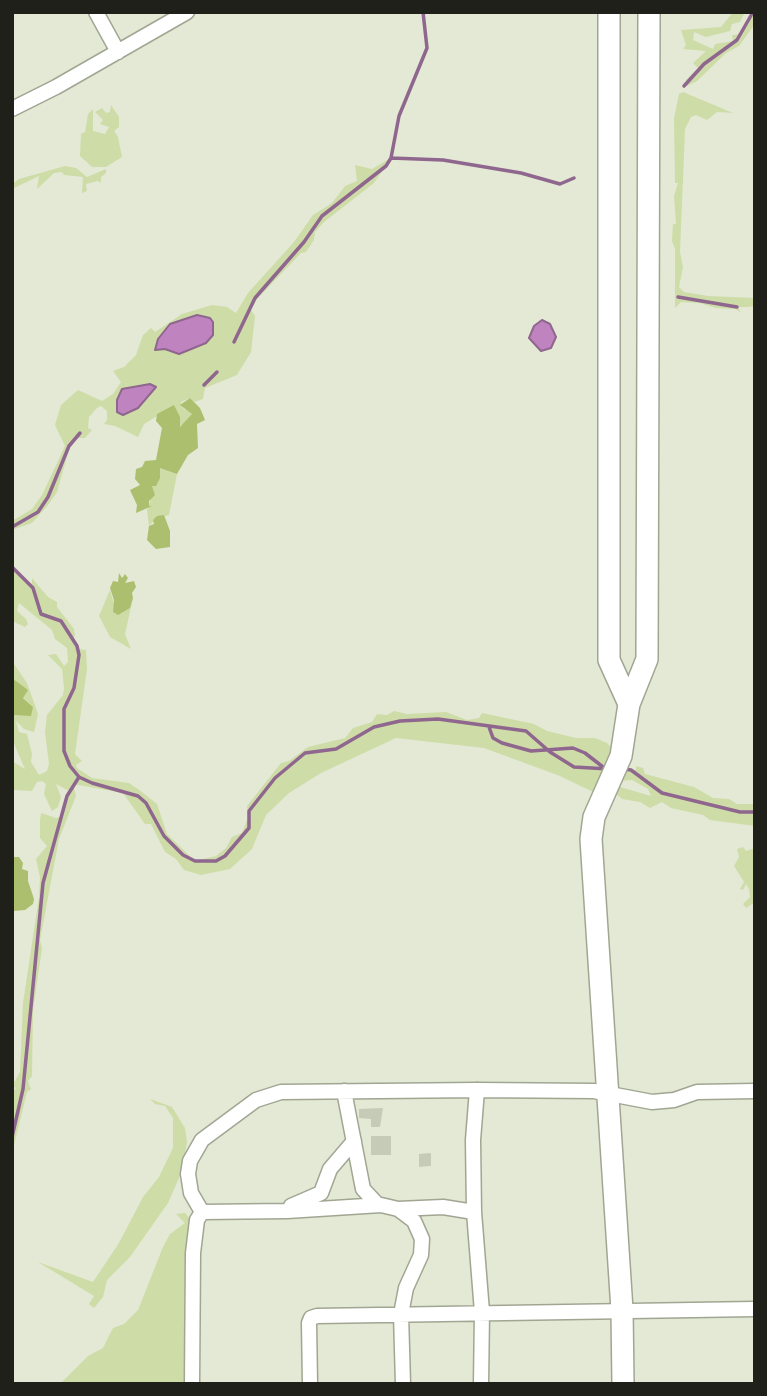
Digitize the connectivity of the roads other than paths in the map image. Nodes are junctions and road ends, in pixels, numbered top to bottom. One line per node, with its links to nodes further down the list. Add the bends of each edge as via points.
1 (96, 12): 5 (street)
2 (187, 12): 5 (street)
3 (609, 12): 7 (main road, via 609,660)
4 (649, 12): 7 (main road, via 647,659)
5 (118, 52): 6 (street)
6 (12, 108)
7 (629, 704): 11 (main road, via 621,756 594,817 592,839)
8 (478, 1090): 9 (street); 11 (street); 17 (street)
9 (344, 1091): 12 (street); 16 (street, via 281,1092 256,1100 202,1140 188,1174 191,1193)
10 (755, 1091): 11 (street, via 697,1092 652,1102)
11 (608, 1095): 19 (main road)
12 (354, 1140): 13 (street, via 363,1189); 15 (street, via 330,1169 321,1194)
13 (378, 1205): 14 (street); 15 (street)
14 (398, 1209): 17 (street, via 443,1207); 21 (street, via 414,1221 422,1238 421,1255 406,1287)
15 (276, 1211): 16 (street)
16 (202, 1212): 22 (street, via 193,1253)
17 (474, 1212): 20 (street)
18 (755, 1309): 19 (street)
19 (622, 1310): 20 (street); 26 (main road)
20 (482, 1312): 21 (street); 25 (street)
21 (401, 1314): 23 (street, via 311,1318); 24 (street)
22 (192, 1384)
23 (310, 1384)
24 (403, 1384)
25 (481, 1384)
26 (623, 1384)

